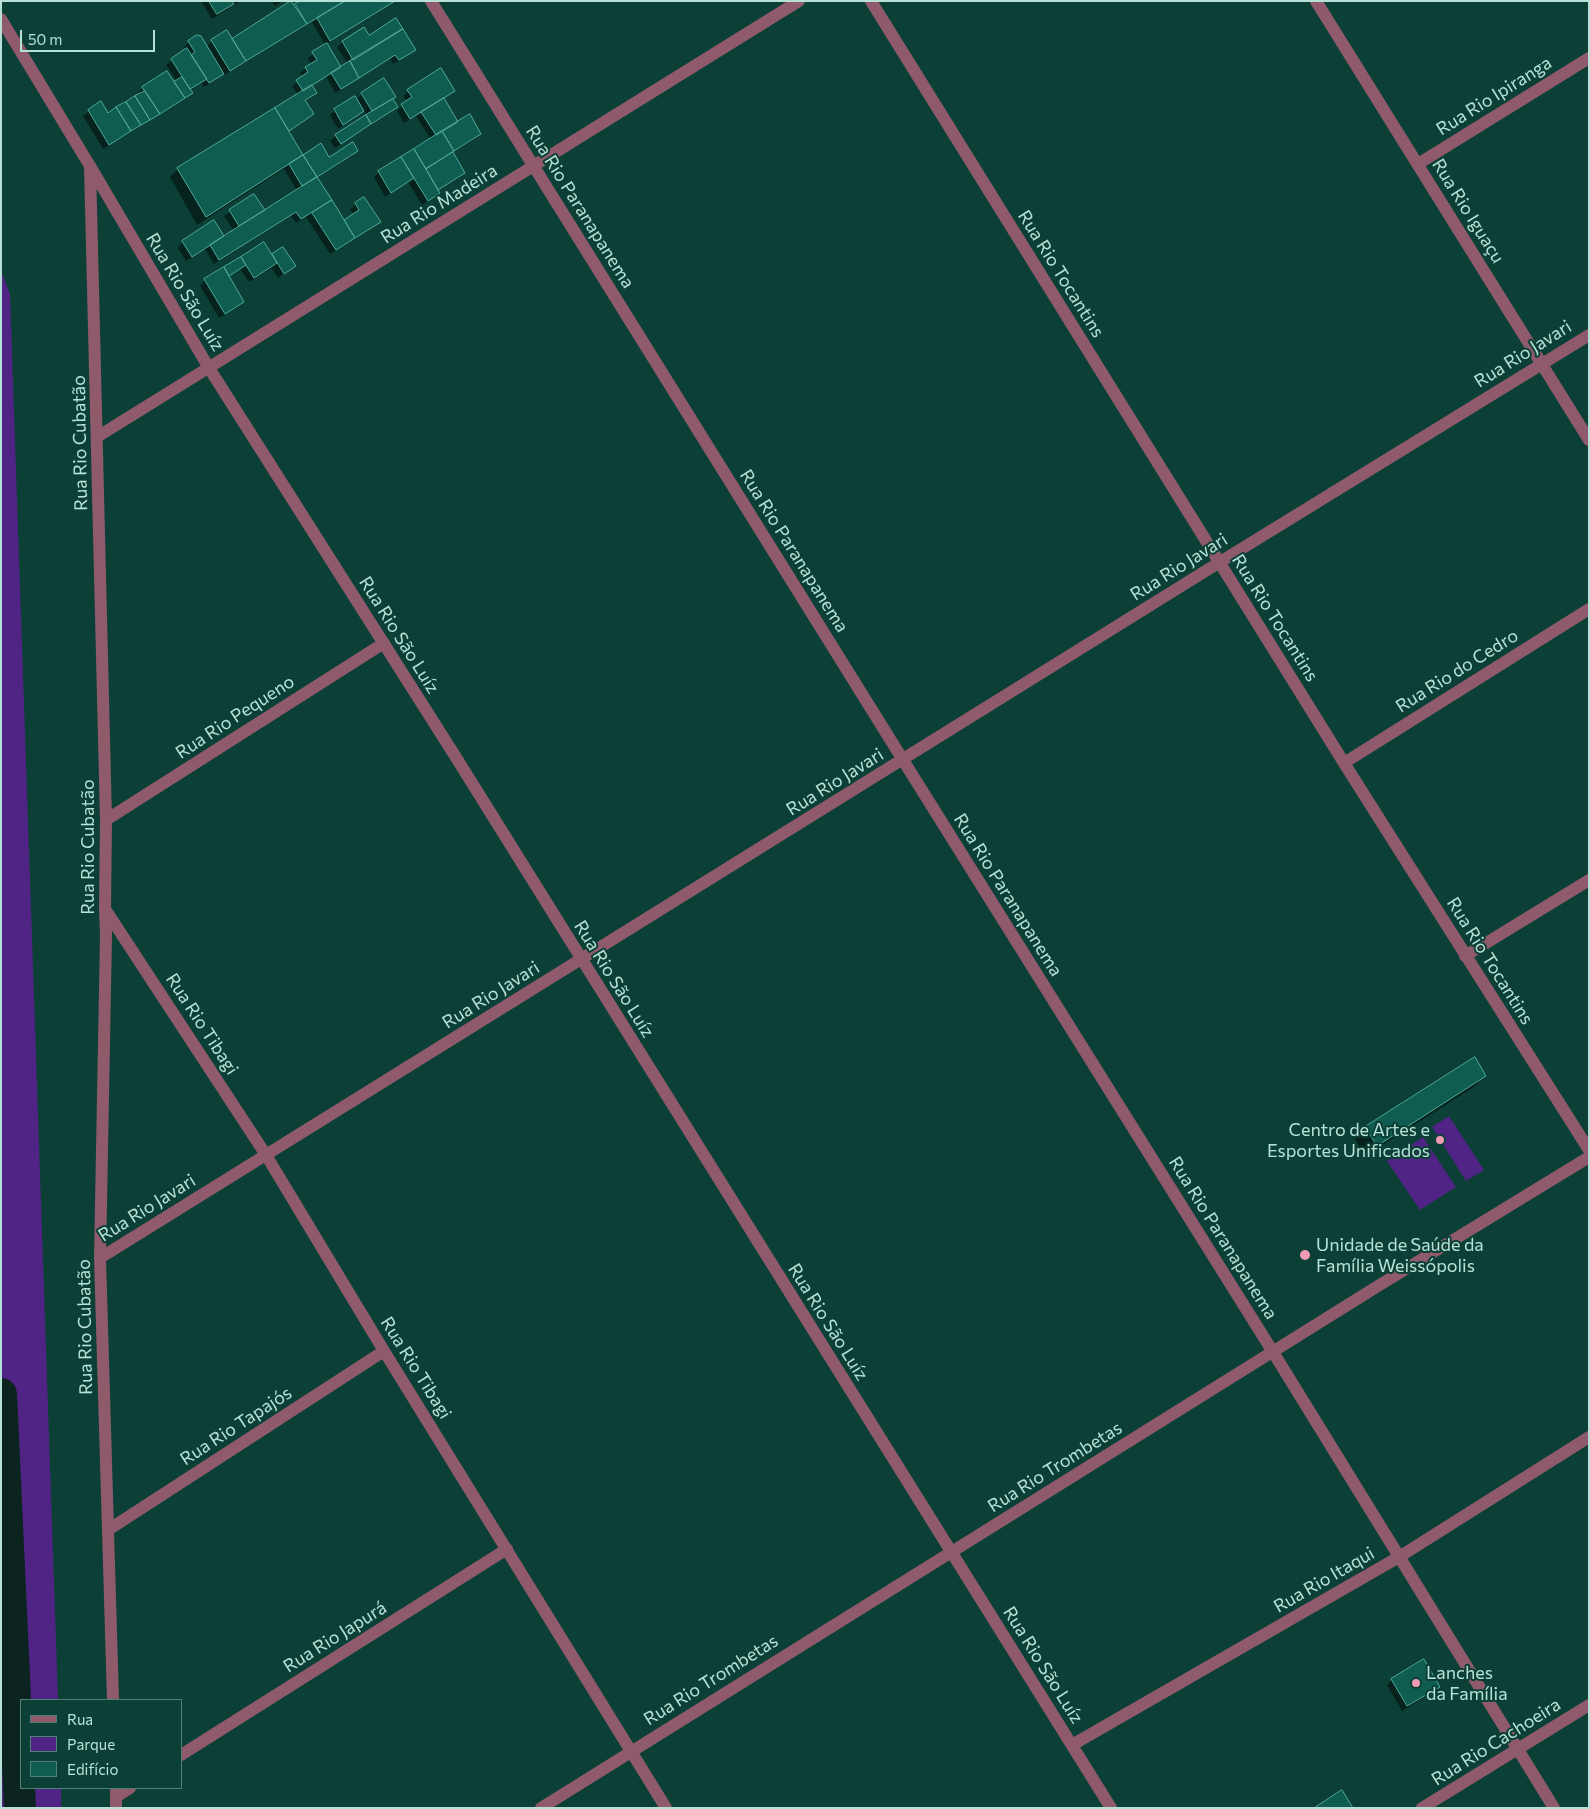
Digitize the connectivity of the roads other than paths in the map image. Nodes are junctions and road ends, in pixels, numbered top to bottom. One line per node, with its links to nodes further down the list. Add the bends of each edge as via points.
1 (432, 1): 8 (street, Rua Rio Paranapanema)
2 (799, 1): 8 (street, Rua Rio Madeira)
3 (871, 1): 15 (street, Rua Rio Tocantins)
4 (1316, 1): 7 (street, Rua Rio Iguaçu)
5 (1, 18): 9 (street, Rua Rio Cubatão)
6 (1589, 58): 7 (street, Rua Rio Ipiranga)
7 (1418, 164): 11 (street, Rua Rio Iguaçu)
8 (534, 165): 12 (street, Rua Rio Madeira); 18 (street, Rua Rio Paranapanema)
9 (90, 166): 12 (street, Rua Rio São Luíz); 13 (street, Rua Rio Cubatão)
10 (1589, 335): 11 (street, Rua Rio Javari)
11 (1542, 364): 14 (street, Rua Rio Iguaçu); 15 (street, Rua Rio Javari)
12 (210, 368): 13 (street, Rua Rio Madeira); 17 (street, Rua Rio São Luíz)
13 (98, 437): 20 (street, Rua Rio Cubatão)
14 (1589, 440)
15 (1220, 562): 18 (street, Rua Rio Javari); 19 (street, Rua Rio Tocantins)
16 (1589, 609): 19 (street, Rua Rio do Cedro)
17 (384, 643): 20 (street, Rua Rio Pequeno); 26 (street, Rua Rio São Luíz)
18 (903, 760): 26 (street, Rua Rio Javari); 32 (street, Rua Rio Paranapanema)
19 (1344, 763): 25 (street, Rua Rio Tocantins)
20 (106, 820): 22 (street, Rua Rio Cubatão)
21 (1589, 880): 25 (street)
22 (105, 908): 23 (street, Rua Rio Cubatão); 24 (street, Rua Rio Tibagi)
23 (106, 935): 24 (street, Rua Rio Tibagi); 30 (street, Rua Rio Cubatão)
24 (133, 949): 28 (street, Rua Rio Tibagi)
25 (1465, 956): 27 (street, Rua Rio Tocantins)
26 (581, 960): 28 (street, Rua Rio Javari); 36 (street, Rua Rio São Luíz)
27 (1589, 1150)
28 (266, 1155): 30 (street, Rua Rio Javari); 31 (street, Rua Rio Tibagi)
29 (1589, 1157): 32 (street, Rua Rio Trombetas)
30 (100, 1258): 34 (street, Rua Rio Cubatão)
31 (384, 1352): 34 (street, Rua Rio Tapajós); 35 (street, Rua Rio Tibagi)
32 (1273, 1352): 36 (street, Rua Rio Trombetas); 37 (street, Rua Rio Paranapanema)
33 (1589, 1437): 37 (street, Rua Rio Itaqui)
34 (108, 1530): 38 (street, Rua Rio Cubatão)
35 (507, 1549): 42 (street, Rua Rio Tibagi); 43 (street, Rua Rio Japurá)
36 (950, 1552): 40 (street, Rua Rio São Luíz); 42 (street, Rua Rio Trombetas)
37 (1398, 1557): 40 (street, Rua Rio Itaqui); 41 (street, Rua Rio Paranapanema)
38 (113, 1699)
39 (1589, 1705): 41 (street, Rua Rio Cachoeira)
40 (1072, 1745): 48 (street, Rua Rio São Luíz)
41 (1519, 1750): 49 (street, Rua Rio Cachoeira); 50 (street, Rua Rio Paranapanema)
42 (630, 1751): 46 (street, Rua Rio Trombetas); 47 (street, Rua Rio Tibagi)
43 (182, 1755)
44 (128, 1789): 45 (street)
45 (116, 1797)
46 (541, 1808)
47 (666, 1808)
48 (1111, 1808)
49 (1422, 1808)
50 (1554, 1808)

